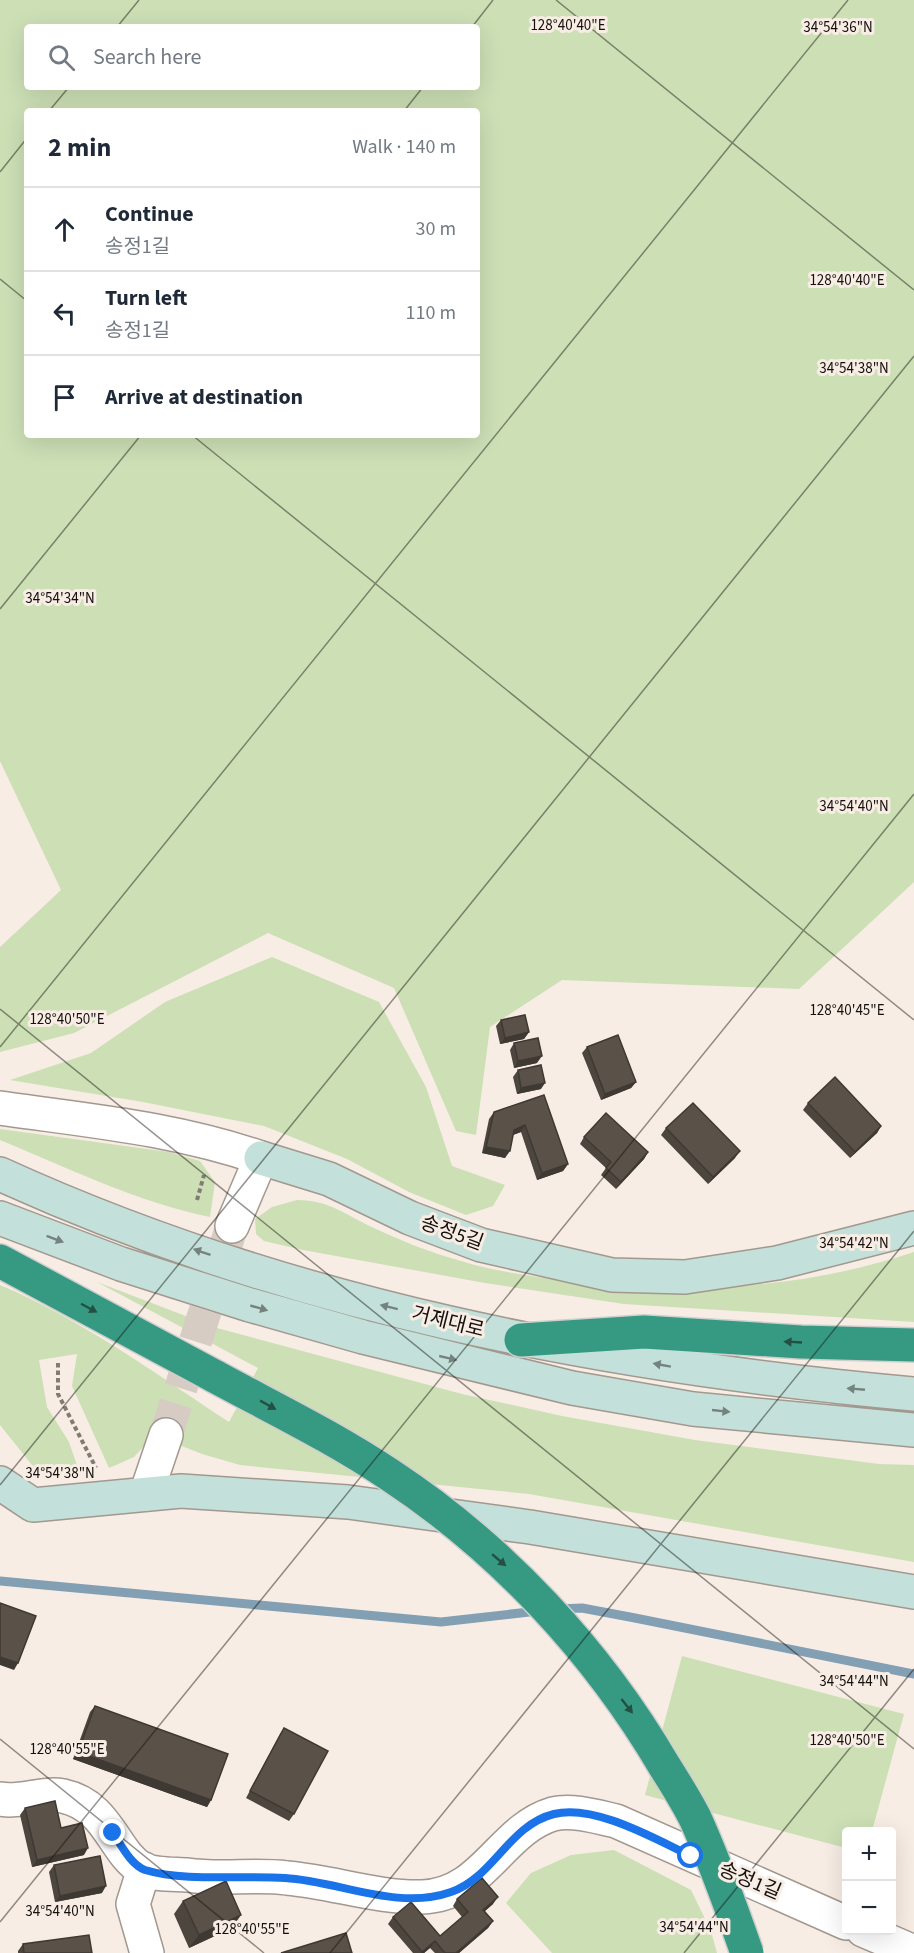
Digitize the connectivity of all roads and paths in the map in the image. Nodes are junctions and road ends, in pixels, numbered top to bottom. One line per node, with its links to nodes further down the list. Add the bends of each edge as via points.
1 (0, 1108): 2 (street, 송정5길, via 144,1127 213,1142)
2 (261, 1158): 5 (street); 6 (street, 송정5길, via 329,1179 410,1218 481,1245 612,1275 685,1277 777,1263)
3 (0, 1174): 8 (street, 거제대로, one-way to 3, via 247,1267 114,1222)
4 (0, 1218): 12 (street, 거제대로, one-way to 12, via 121,1264 250,1305 572,1388 693,1409)
5 (232, 1226)
6 (914, 1228)
7 (0, 1261): 25 (highway, one-way to 25, bridge, via 390,1475 451,1519 512,1572 563,1625 638,1721 694,1816)
8 (521, 1340): 9 (highway, one-way to 8, via 644,1332); 11 (street, 거제대로, one-way to 8, via 678,1368)
9 (914, 1345)
10 (58, 1363): 16 (path, via 57,1394)
11 (914, 1394)
12 (914, 1430)
13 (166, 1435): 15 (street)
14 (0, 1484): 17 (street)
15 (146, 1494): 16 (street); 19 (street, via 181,1491 348,1502 530,1527)
16 (108, 1496): 17 (street)
17 (33, 1505): 18 (street)
18 (0, 1509)
19 (914, 1592)
20 (0, 1799): 21 (street, via 64,1796 93,1810 132,1860)
21 (144, 1869): 22 (street, 송정1길, via 194,1876 288,1878 389,1896 424,1897 452,1892 478,1875 525,1826 555,1813 584,1814 616,1821); 24 (street, via 133,1904)
22 (842, 1921)
23 (874, 1935): 26 (street)
24 (147, 1953)
25 (747, 1953)
26 (914, 1953)

